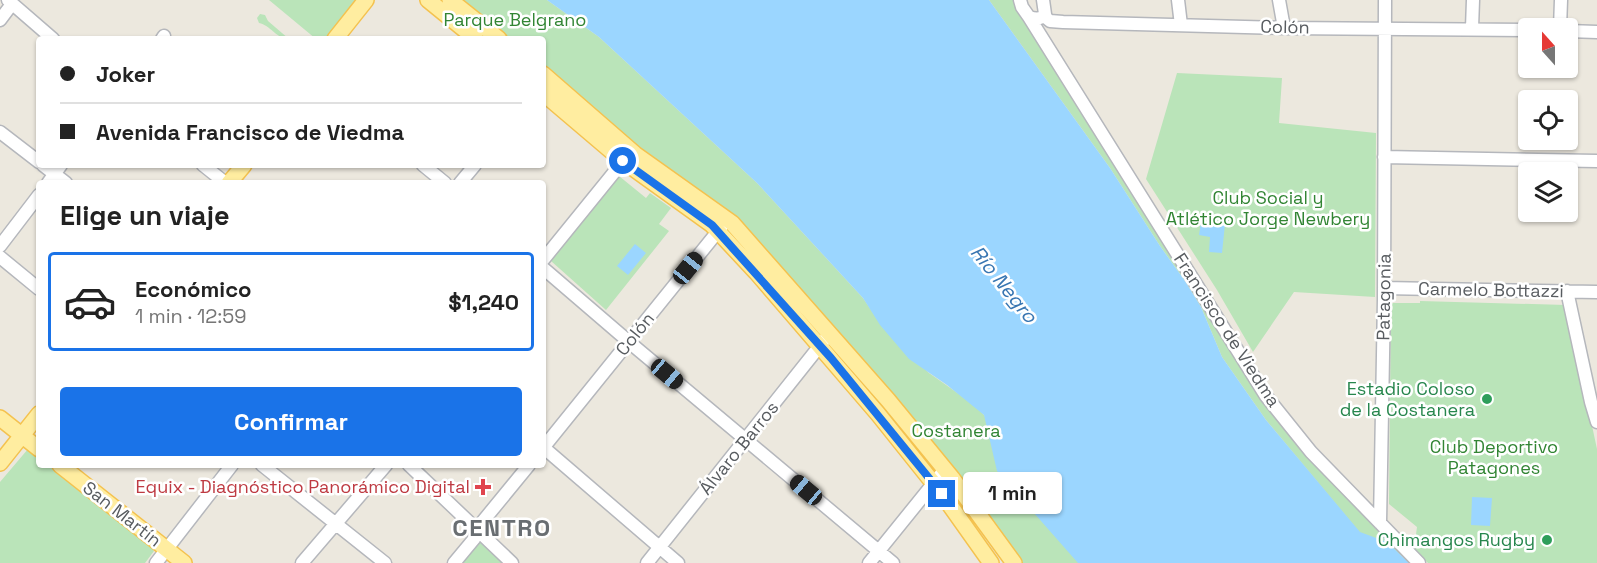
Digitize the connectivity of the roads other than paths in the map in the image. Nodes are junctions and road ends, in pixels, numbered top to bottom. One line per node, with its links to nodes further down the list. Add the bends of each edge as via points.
1 (366, 0): 24 (main road)
2 (374, 0): 25 (main road)
3 (428, 0): 26 (main road)
4 (450, 0): 27 (main road)
5 (1043, 0): 13 (street, Francisco de Viedma)
6 (1178, 0): 16 (street)
7 (1279, 0): 17 (street)
8 (1385, 0): 18 (street, Patagonia)
9 (1473, 0): 19 (street)
10 (1561, 0): 14 (street)
11 (10, 2): 15 (street); 23 (street)
12 (1022, 6): 13 (street, Francisco de Viedma); 28 (street, Francisco de Viedma)
13 (1043, 17): 16 (street, Colón, via 1063,22); 28 (street, Francisco de Viedma)
14 (1560, 18)
15 (0, 20)
16 (1182, 26): 17 (street, Colón)
17 (1284, 27): 18 (street, Colón)
18 (1385, 27): 19 (street, Colón); 33 (street, Patagonia)
19 (1472, 28): 20 (street, Colón)
20 (1518, 30)
21 (1578, 31): 22 (street)
22 (1597, 32)
23 (50, 36)
24 (337, 36)
25 (345, 36)
26 (472, 36)
27 (495, 36)
28 (1046, 44): 74 (street, Francisco de Viedma, via 1266,396 1311,452)
29 (546, 79): 32 (main road)
30 (546, 95): 32 (main road)
31 (0, 132): 34 (street)
32 (628, 156): 45 (main road); 47 (street)
33 (1384, 157): 35 (street); 51 (street, Patagonia)
34 (36, 160)
35 (1597, 160)
36 (207, 168): 40 (street)
37 (240, 168): 41 (main road)
38 (427, 168): 42 (street)
39 (472, 168): 43 (street)
40 (222, 180)
41 (227, 180)
42 (441, 180)
43 (462, 180)
44 (36, 199): 46 (street)
45 (723, 225): 54 (main road); 55 (street, Colón); 56 (main road, via 756,272)
46 (0, 246)
47 (546, 256)
48 (0, 258): 50 (street)
49 (546, 271): 55 (street)
50 (36, 287)
51 (1384, 288): 52 (street, Carmelo Bottazzi); 74 (street, Patagonia)
52 (1567, 291): 53 (street, Carmelo Bottazzi); 58 (street)
53 (1597, 292)
54 (830, 333): 56 (street, Álvaro Barros); 71 (main road)
55 (628, 342): 60 (street); 62 (street, Colón)
56 (820, 347): 60 (street, Álvaro Barros); 73 (main road)
57 (0, 418): 61 (main road)
58 (1597, 422)
59 (36, 423): 61 (main road)
60 (746, 440): 77 (street, Álvaro Barros); 79 (street)
61 (30, 441): 64 (main road); 72 (main road)
62 (546, 444)
63 (546, 451): 77 (street)
64 (0, 463)
65 (64, 468): 78 (main road, San Martín)
66 (230, 468): 78 (street)
67 (266, 468): 75 (street)
68 (383, 468): 75 (street)
69 (412, 468): 76 (street)
70 (527, 468): 76 (street)
71 (945, 469): 73 (street); 91 (main road)
72 (0, 474)
73 (933, 484): 79 (street); 90 (main road)
74 (1380, 523): 92 (street, Francisco de Viedma)
75 (335, 524): 82 (street); 83 (street)
76 (477, 531): 84 (street); 85 (street)
77 (660, 548): 86 (street, Álvaro Barros); 87 (street)
78 (167, 549): 80 (street); 81 (main road, San Martín)
79 (879, 551): 88 (street); 89 (street)
80 (156, 563)
81 (184, 563)
82 (302, 563)
83 (385, 563)
84 (454, 563)
85 (512, 563)
86 (647, 563)
87 (678, 563)
88 (869, 563)
89 (893, 563)
90 (991, 563)
91 (1014, 563)
92 (1419, 563)

